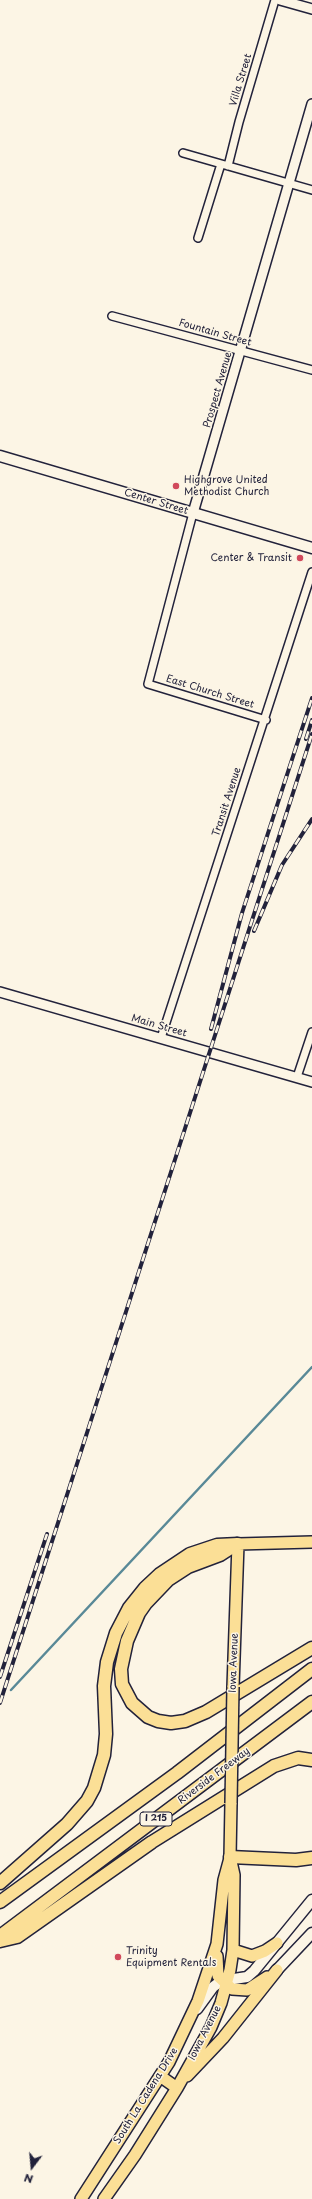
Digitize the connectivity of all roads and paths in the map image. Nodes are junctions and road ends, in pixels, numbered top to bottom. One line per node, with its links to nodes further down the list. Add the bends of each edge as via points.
1 (275, 0): 6 (street, Villa Street)
2 (280, 0): 3 (street)
3 (312, 9)
4 (312, 104): 7 (street, Prospect Avenue)
5 (183, 153): 6 (street)
6 (224, 165): 7 (street); 9 (street, Villa Street)
7 (289, 183): 8 (street); 11 (street, Prospect Avenue)
8 (312, 190)
9 (198, 238)
10 (112, 316): 11 (street, Fountain Street)
11 (241, 351): 12 (street, Fountain Street); 14 (street, Prospect Avenue)
12 (312, 370)
13 (0, 456): 14 (main road, Center Street)
14 (193, 513): 15 (main road, Center Street); 17 (street, Prospect Avenue)
15 (312, 548)
16 (312, 572): 18 (street, Transit Avenue)
17 (148, 684): 18 (street, East Church Street)
18 (266, 720): 21 (street, Transit Avenue)
19 (0, 992): 21 (street, Main Street)
20 (312, 1032): 22 (street)
21 (161, 1038): 22 (street, Main Street)
22 (297, 1077): 23 (street, Main Street)
23 (312, 1082)
24 (312, 1542): 25 (main road)
25 (238, 1544): 26 (highway, via 220,1555 188,1567 168,1580 139,1613 127,1641 121,1669 122,1684 132,1704 148,1717 158,1721 185,1721 206,1712); 30 (main road, Iowa Avenue, bridge); 32 (highway, via 217,1545 190,1554 160,1574 129,1608 116,1633 107,1662 104,1686 104,1755 94,1788 87,1801 67,1824)
26 (312, 1648)
27 (312, 1669): 34 (highway, I 215)
28 (312, 1702): 36 (highway, Riverside Freeway / I 215)
29 (312, 1760): 37 (highway, via 298,1758 274,1766 152,1842 17,1937)
30 (230, 1857): 31 (highway, via 296,1860); 39 (main road, Iowa Avenue, via 225,1874); 40 (main road, Iowa Avenue, via 234,1875)
31 (312, 1858)
32 (0, 1882)
33 (312, 1900): 38 (main road)
34 (0, 1902)
35 (312, 1933): 41 (main road)
36 (0, 1936)
37 (0, 1941)
38 (277, 1943): 40 (main road, via 252,1956); 42 (main road, via 247,1976)
39 (217, 1944): 42 (main road, via 217,1971); 43 (main road, Iowa Avenue)
40 (233, 1950): 42 (main road, Iowa Avenue)
41 (277, 1970): 42 (main road, via 247,1990 239,1991); 45 (main road, via 223,2038)
42 (225, 1981): 43 (main road, South La Cadena Drive, via 213,1987); 45 (main road, Iowa Avenue, via 211,2027)
43 (191, 2018): 44 (main road, South La Cadena Drive, via 176,2051)
44 (160, 2076): 45 (main road); 46 (main road, South La Cadena Drive)
45 (177, 2088): 47 (main road)
46 (81, 2199)
47 (104, 2199)

